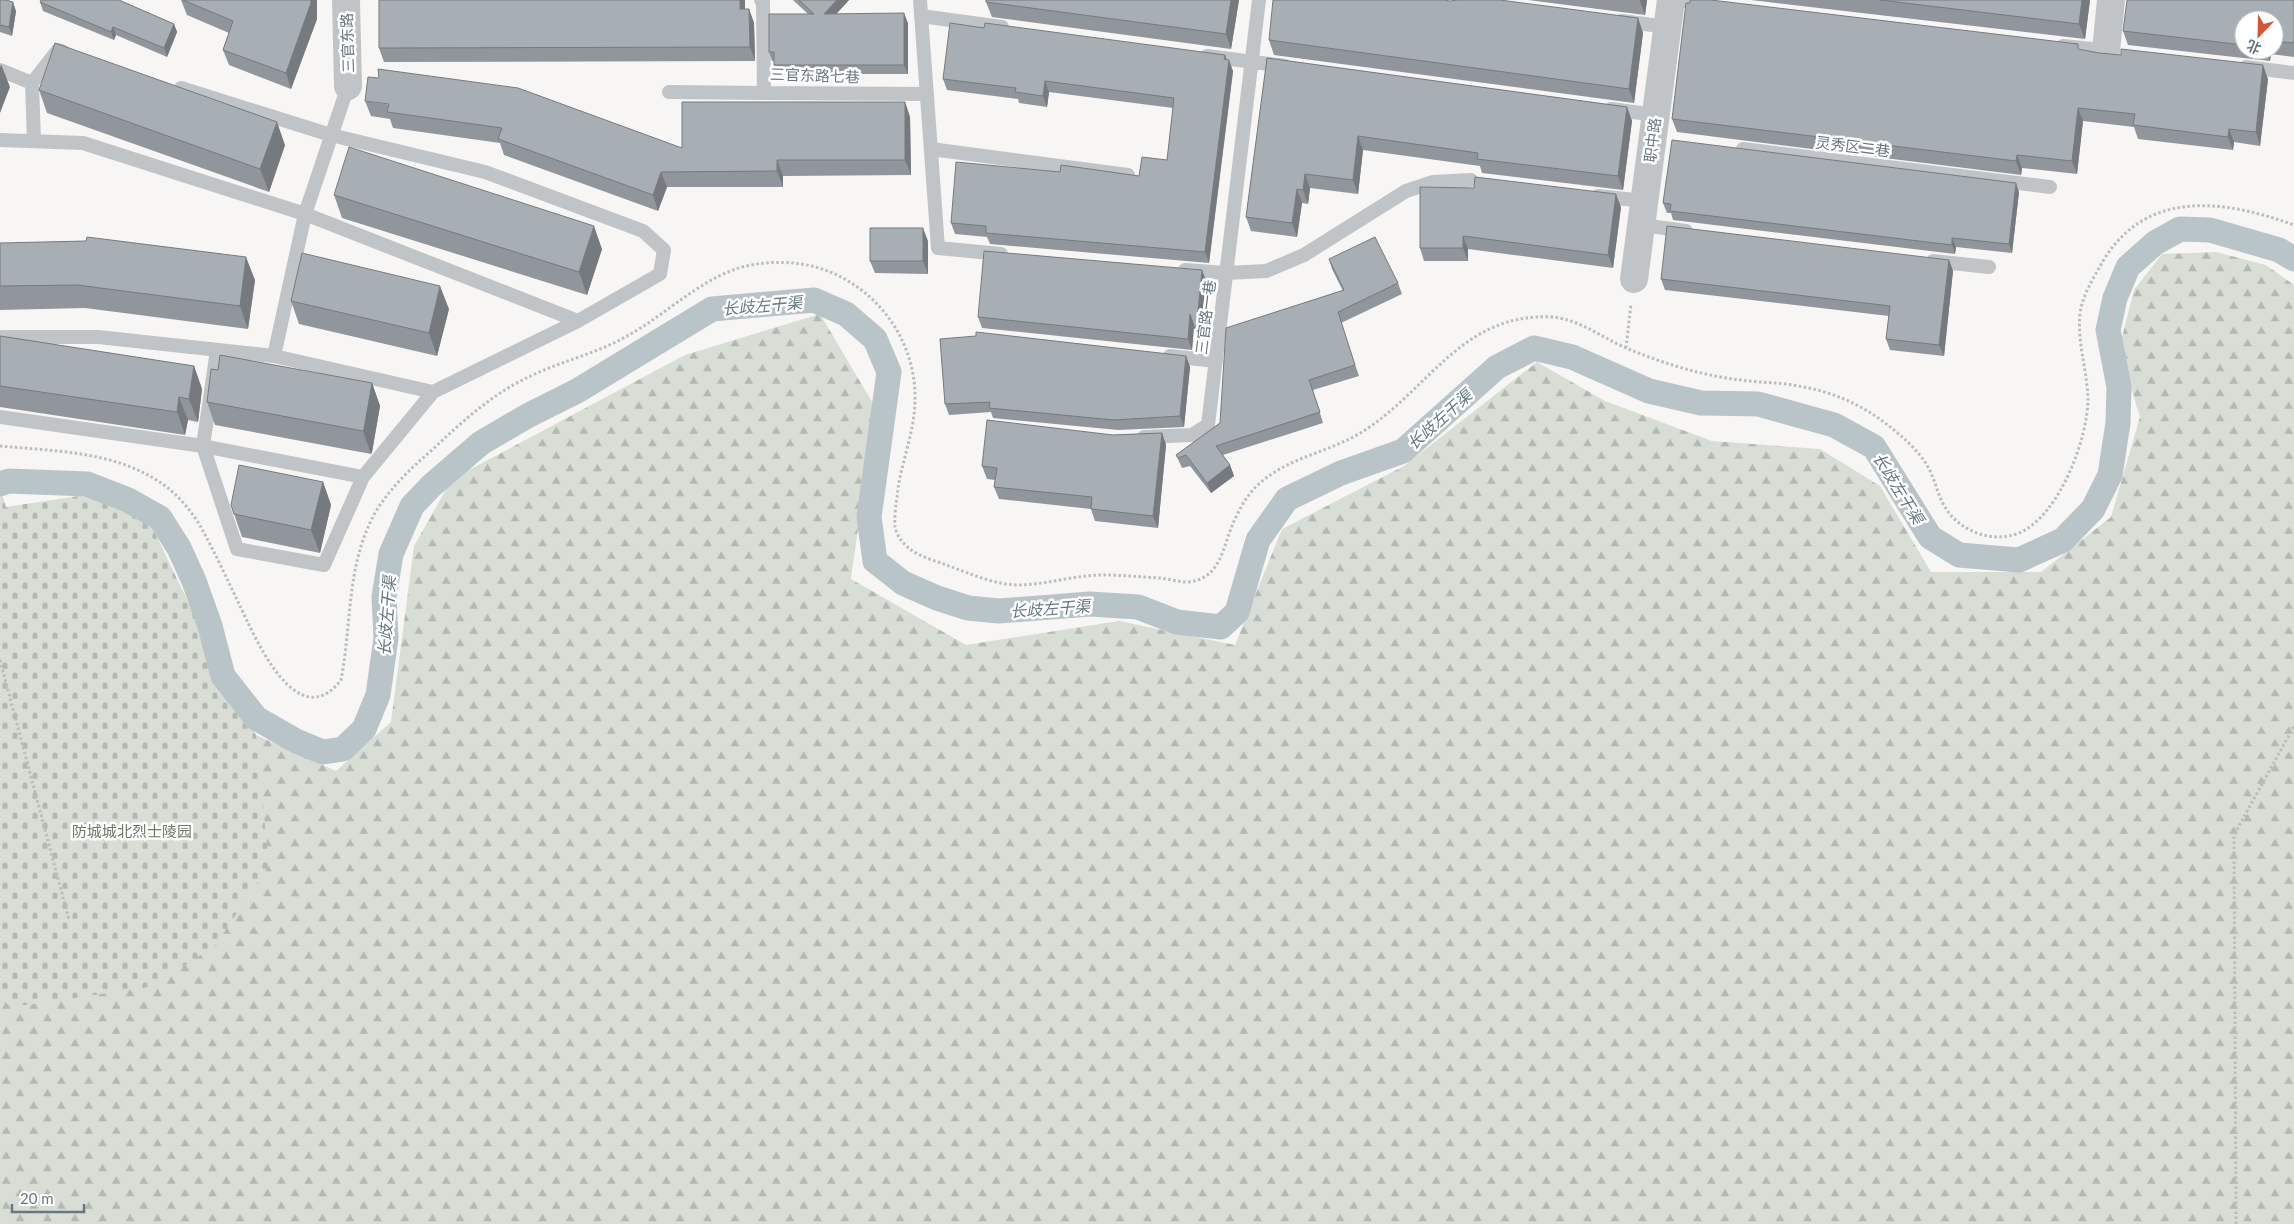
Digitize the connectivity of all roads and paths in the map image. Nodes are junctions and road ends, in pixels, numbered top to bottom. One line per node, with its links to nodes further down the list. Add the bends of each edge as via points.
1 (346, 0): 24 (street, 三官东路)
2 (761, 0): 26 (lane, 三官东路七巷)
3 (920, 0): 9 (lane)
4 (1259, 0): 17 (lane, 三官路一巷)
5 (1671, 0): 11 (street, 职中路)
6 (1677, 0): 8 (lane)
7 (2111, 0): 14 (street)
8 (1726, 6)
9 (921, 16): 12 (lane); 27 (lane)
10 (1610, 20): 11 (lane)
11 (1667, 27): 29 (street, 职中路)
12 (1018, 29)
13 (2048, 44): 14 (lane)
14 (2116, 52)
15 (1193, 54): 17 (lane)
16 (76, 56): 22 (lane, via 58,50)
17 (1251, 62): 19 (lane); 46 (lane, 三官路一巷)
18 (2235, 66): 21 (lane)
19 (1300, 68)
20 (0, 70): 22 (lane)
21 (2294, 73)
22 (32, 83): 32 (lane)
23 (171, 85): 30 (lane)
24 (348, 86): 30 (lane)
25 (668, 92): 26 (lane)
26 (764, 93): 27 (lane, 三官东路七巷)
27 (927, 94): 33 (lane)
28 (1599, 108): 29 (lane)
29 (1657, 131): 39 (street, 职中路)
30 (331, 135): 40 (lane); 48 (lane, via 485,172 643,231 664,250 660,274)
31 (0, 140): 32 (lane)
32 (34, 141): 40 (lane, via 83,143)
33 (931, 148): 35 (lane); 42 (lane, via 938,248)
34 (1730, 148): 37 (lane, 灵秀区二巷)
35 (1128, 175)
36 (1479, 181): 46 (lane, via 1433,182 1406,191 1304,255 1266,271)
37 (2050, 187)
38 (1586, 194): 39 (lane)
39 (1643, 213): 41 (lane); 47 (street, 职中路)
40 (305, 214): 48 (lane); 53 (lane)
41 (1701, 232)
42 (1018, 255)
43 (1919, 259): 44 (lane)
44 (1989, 267)
45 (1166, 268): 46 (lane)
46 (1226, 273): 54 (lane, 三官路一巷)
47 (1634, 279): 50 (path)
48 (578, 321): 55 (lane)
49 (0, 337): 51 (lane, via 98,337)
50 (1626, 348)
51 (218, 350): 53 (lane); 58 (lane)
52 (1158, 355): 54 (lane)
53 (274, 356): 55 (lane)
54 (1216, 361): 57 (lane, 三官路一巷, via 1208,425 1192,435)
55 (433, 392): 59 (lane)
56 (0, 416): 58 (lane)
57 (1127, 438)
58 (203, 446): 59 (lane); 59 (lane, via 237,549 324,565)
59 (363, 477)
60 (0, 660): 62 (path)
61 (2294, 726): 63 (path, via 2234,835)
62 (70, 920)
63 (2236, 1224)

